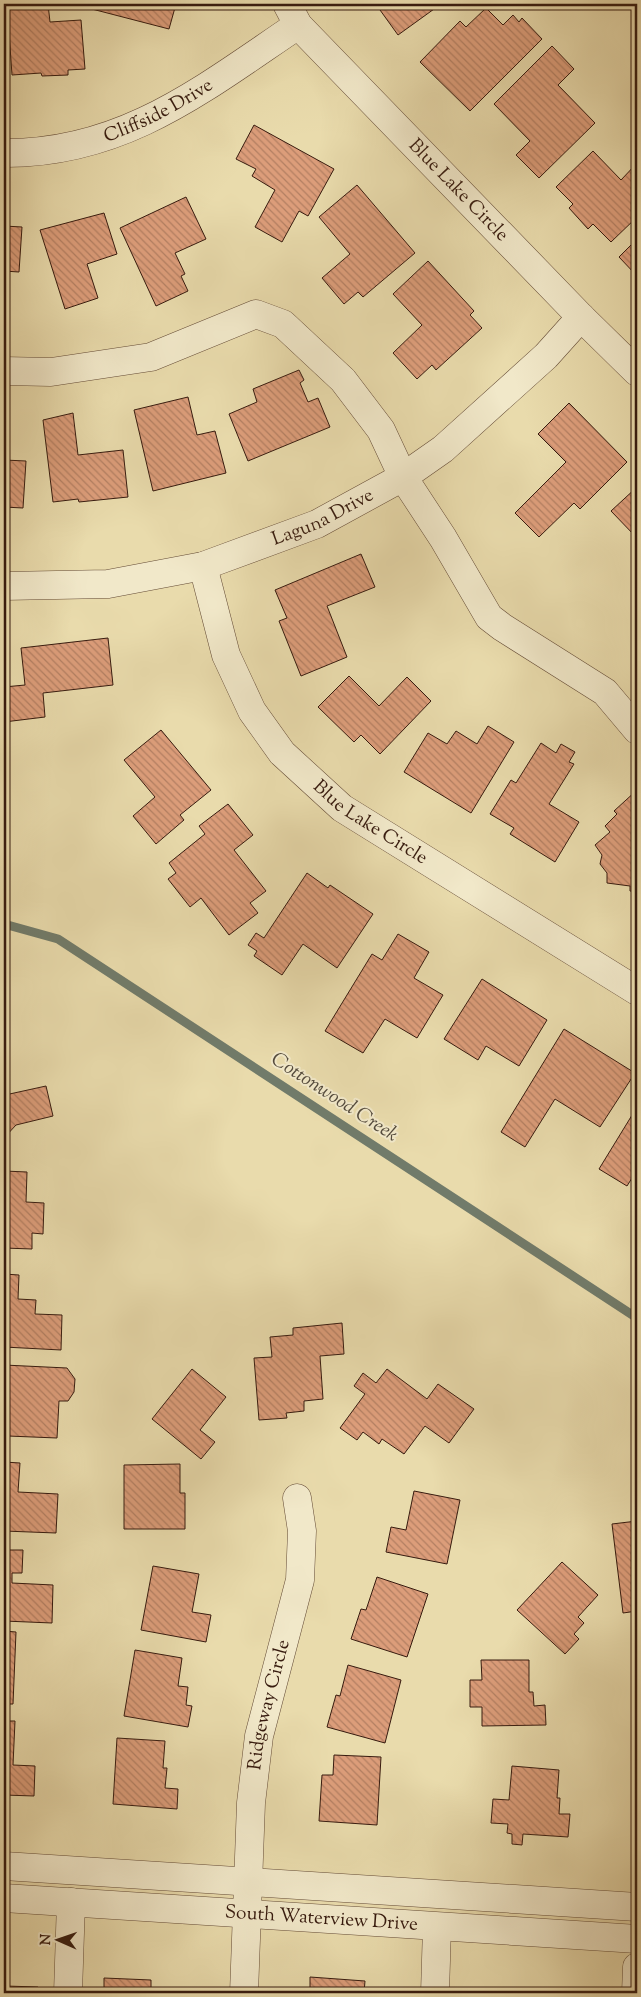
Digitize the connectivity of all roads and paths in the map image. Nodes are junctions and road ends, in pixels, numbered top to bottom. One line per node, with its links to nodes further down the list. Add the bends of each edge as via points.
1 (292, 14): 2 (street, Cliffside Drive, via 193,96 148,121 83,145 30,153); 3 (street, Blue Lake Circle)
2 (4, 153)
3 (581, 317): 5 (street, Blue Lake Circle); 6 (street, Laguna Drive, via 546,356 443,449)
4 (4, 372): 6 (street, via 50,372 151,357 256,314 283,324 343,380 380,430)
5 (637, 372)
6 (403, 476): 7 (street, Laguna Drive, via 317,524); 9 (street, via 489,616 605,692)
7 (203, 566): 8 (street, Laguna Drive, via 108,584); 10 (street, Blue Lake Circle, via 226,655 252,711 282,754 342,808)
8 (4, 586)
9 (637, 730)
10 (637, 991)
11 (297, 1498): 13 (street, Ridgeway Circle, via 302,1531 300,1580 259,1736 251,1802)
12 (4, 1866): 13 (street, South Waterview Drive)
13 (248, 1881): 16 (street, South Waterview Drive); 17 (street, Ridgeway Circle)
14 (4, 1898): 15 (street, South Waterview Drive)
15 (71, 1902): 17 (street, South Waterview Drive); 21 (street)
16 (637, 1907)
17 (246, 1914): 18 (street, South Waterview Drive); 22 (street, Ridgeway Circle)
18 (437, 1927): 19 (street, South Waterview Drive); 23 (street)
19 (637, 1939)
20 (637, 1967): 24 (street)
21 (68, 1993)
22 (244, 1993)
23 (434, 1993)
24 (636, 1993)

